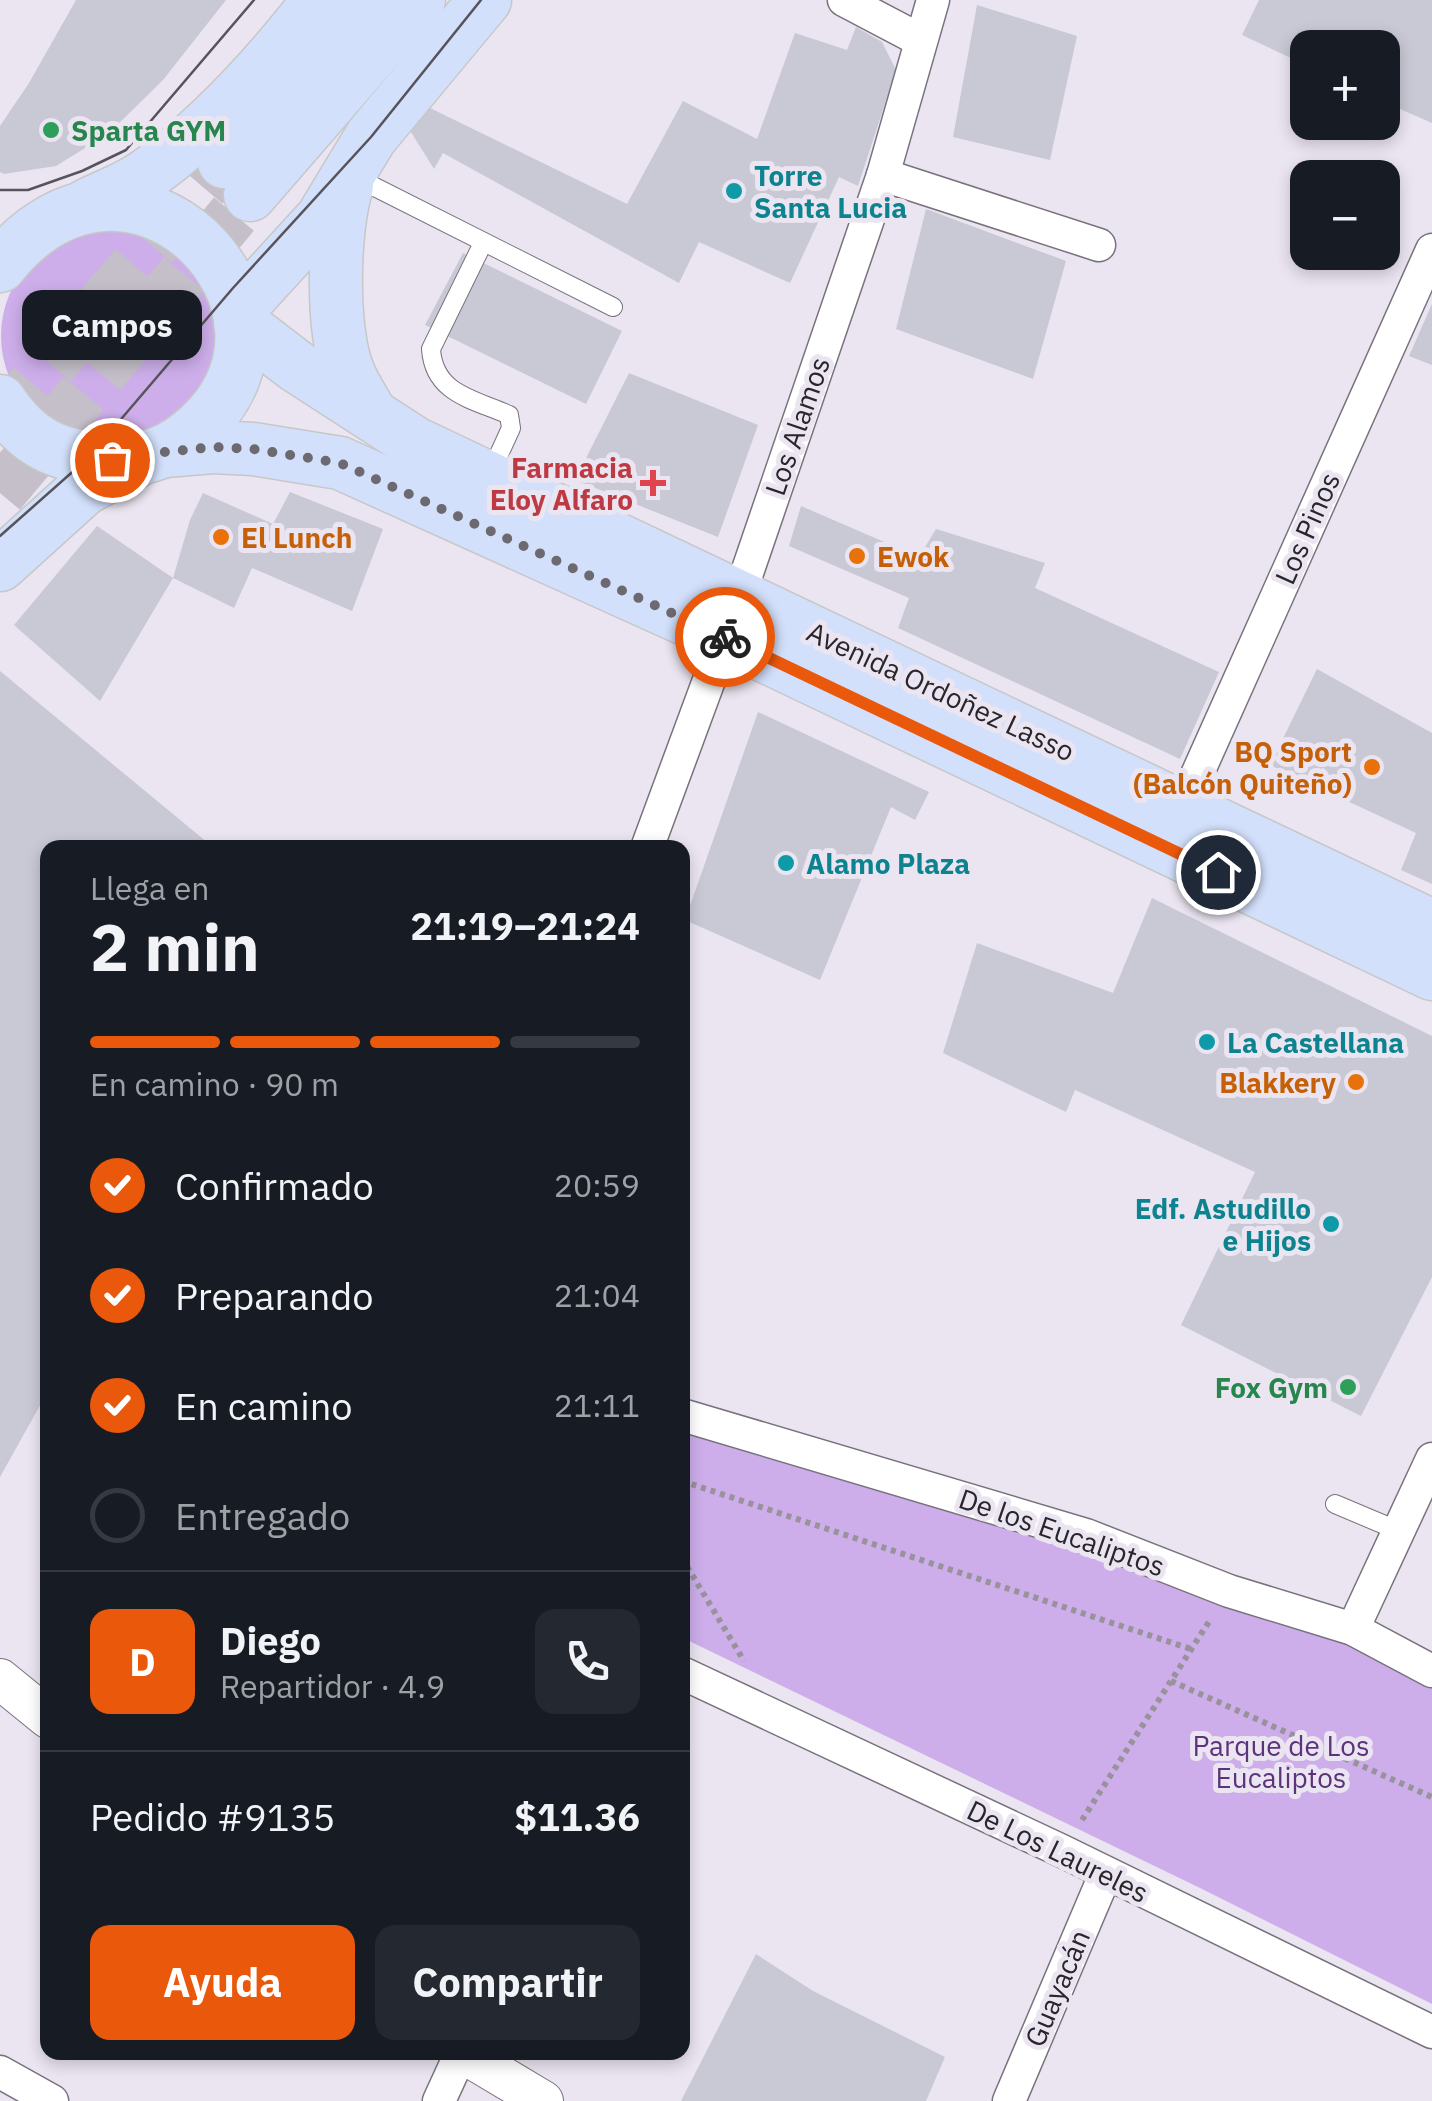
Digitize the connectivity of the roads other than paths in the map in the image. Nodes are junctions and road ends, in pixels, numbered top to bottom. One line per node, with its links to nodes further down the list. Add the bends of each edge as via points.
1 (319, 0): 10 (main road, via 224,108 148,175)
2 (362, 0): 3 (main road, via 237,178)
3 (419, 0)
4 (486, 0): 8 (main road)
5 (844, 0): 7 (street)
6 (933, 0): 7 (street, Los Alamos)
7 (920, 40): 9 (street, Los Alamos)
8 (361, 156): 11 (lane); 16 (main road, via 322,218); 18 (main road, via 340,208 335,290 346,368)
9 (883, 174): 12 (street); 22 (street, Los Alamos)
10 (84, 207): 14 (main road, via 52,218); 16 (main road, via 134,206 180,225 200,240 233,288)
11 (484, 244): 15 (lane); 20 (lane, via 430,349 432,368 446,386 512,421)
12 (1099, 245)
13 (1432, 250): 23 (street, Los Pinos)
14 (0, 266)
15 (613, 307)
16 (239, 316): 18 (main road, Avenida Ordoñez Lasso, via 296,366); 19 (main road, via 237,362 223,399 188,438)
17 (0, 400): 19 (main road, Avenida Ordoñez Lasso, via 25,431 73,458)
18 (370, 412): 20 (main road, Avenida Ordoñez Lasso, via 416,442)
19 (151, 456): 20 (main road, Avenida Ordoñez Lasso, via 253,449); 21 (main road, via 84,489)
20 (477, 498): 22 (main road, Avenida Ordoñez Lasso)
21 (0, 565)
22 (732, 616): 23 (main road, Avenida Ordoñez Lasso); 24 (street, Los Alamos); 26 (main road, Avenida Ordoñez Lasso)
23 (1182, 806): 25 (main road, Avenida Ordoñez Lasso)
24 (649, 840)
25 (1432, 926)
26 (1432, 974)
27 (690, 1417): 31 (street, De los Eucaliptos, via 1086,1534 1229,1591)
28 (1432, 1461): 30 (street)
29 (1335, 1504): 30 (lane)
30 (1399, 1531): 31 (street)
31 (1352, 1630): 32 (street, De los Eucaliptos)
32 (1432, 1672)
33 (690, 1676): 34 (street, De Los Laureles)
34 (1105, 1874): 35 (street, De Los Laureles); 42 (street, Guayacán)
35 (1432, 2032)
36 (456, 2060): 40 (street)
37 (474, 2060): 41 (street)
38 (0, 2072): 39 (street)
39 (52, 2101)
40 (438, 2101)
41 (544, 2101)
42 (1009, 2101)

